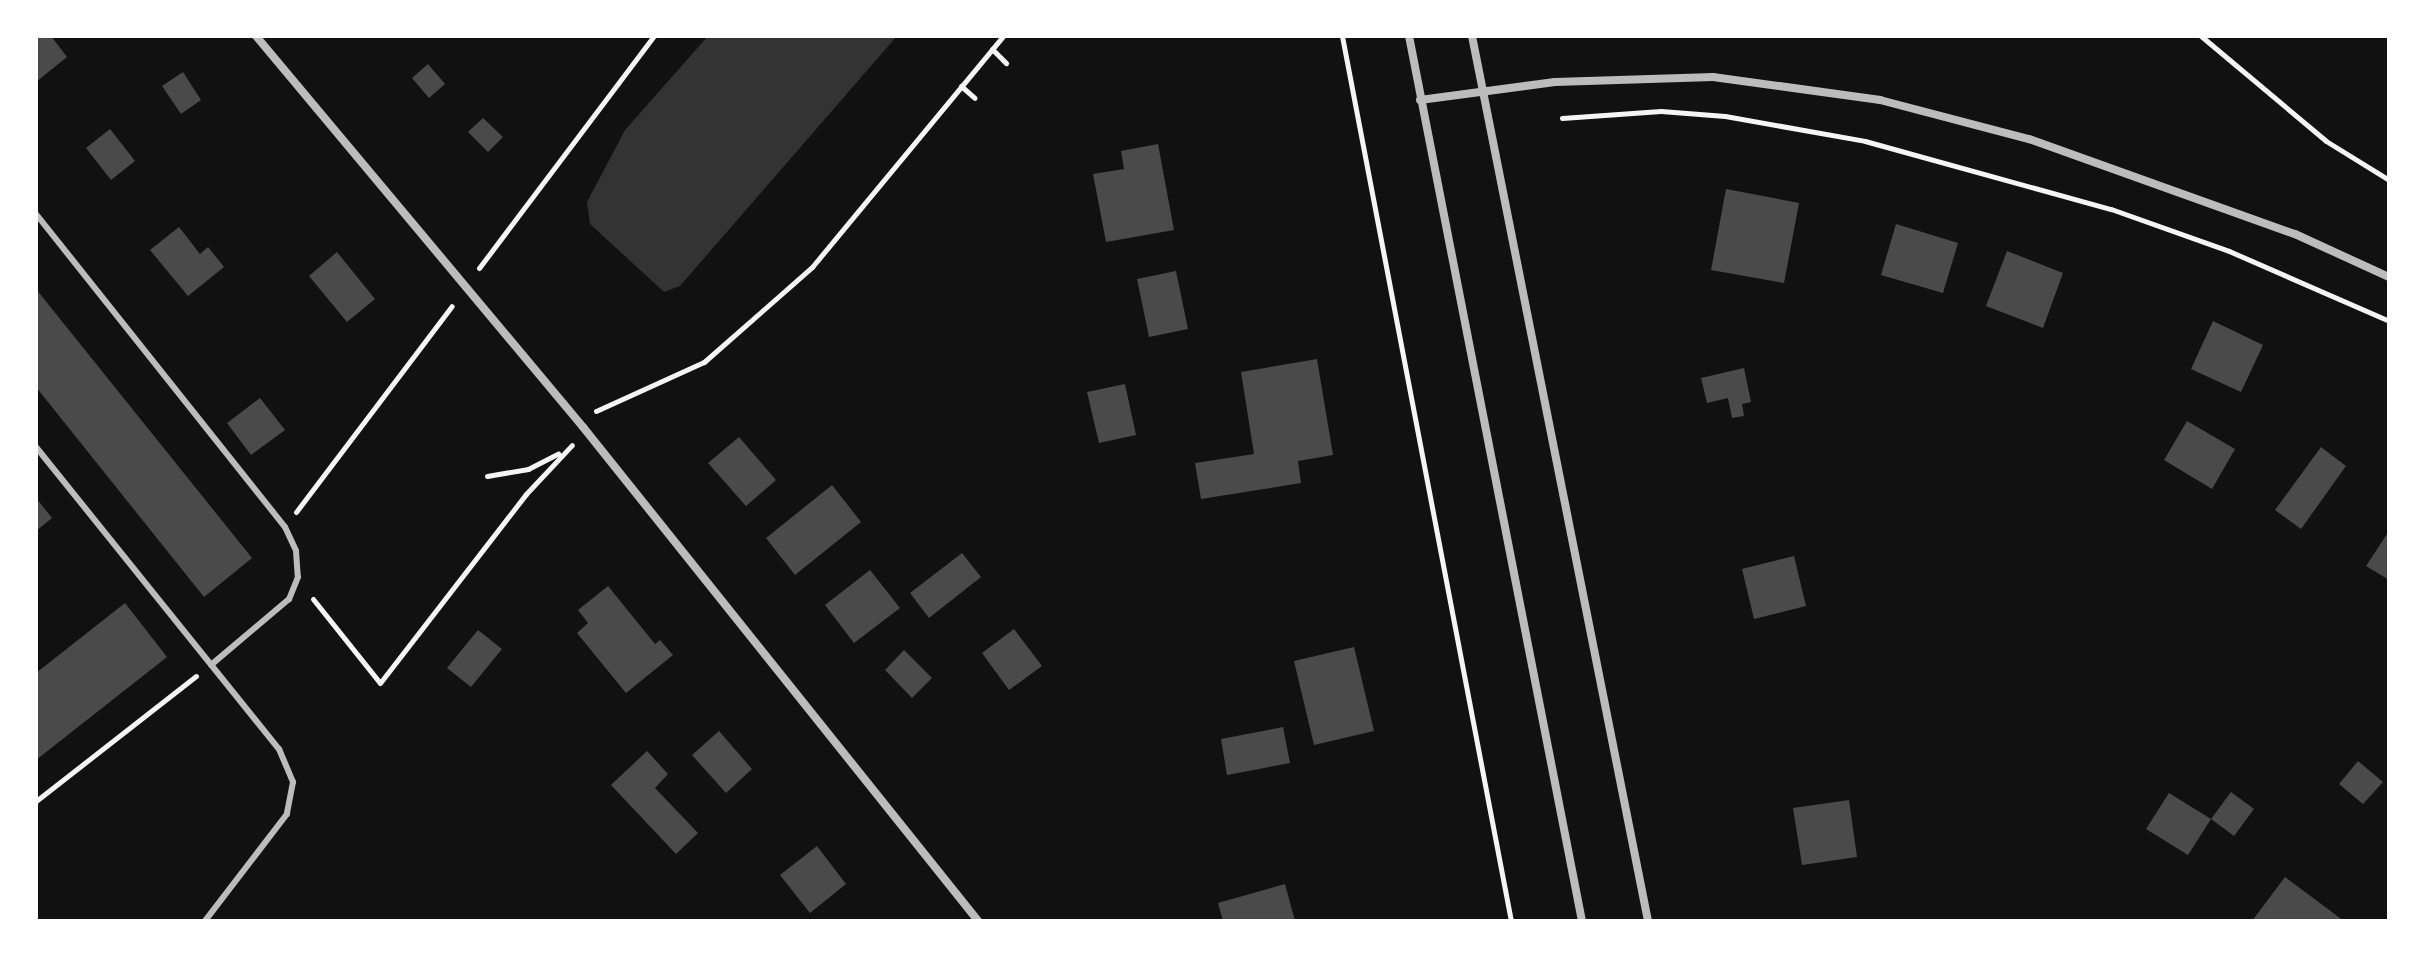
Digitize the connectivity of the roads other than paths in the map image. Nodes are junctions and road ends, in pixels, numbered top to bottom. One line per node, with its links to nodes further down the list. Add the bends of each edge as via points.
1 (256, 36): 11 (street, via 583,427)
2 (1409, 36): 5 (street)
3 (1472, 36): 4 (street)
4 (1484, 90): 5 (street); 7 (street, via 1613,78 1713,77 1880,100 2029,139 2295,234); 13 (street)
5 (1420, 100): 12 (street)
6 (36, 214): 9 (lane, via 285,527 296,551 298,577 289,599)
7 (2389, 277)
8 (36, 447): 9 (lane)
9 (211, 665): 10 (lane, via 279,749 293,782 287,814)
10 (205, 921)
11 (978, 921)
12 (1582, 921)
13 (1648, 921)

